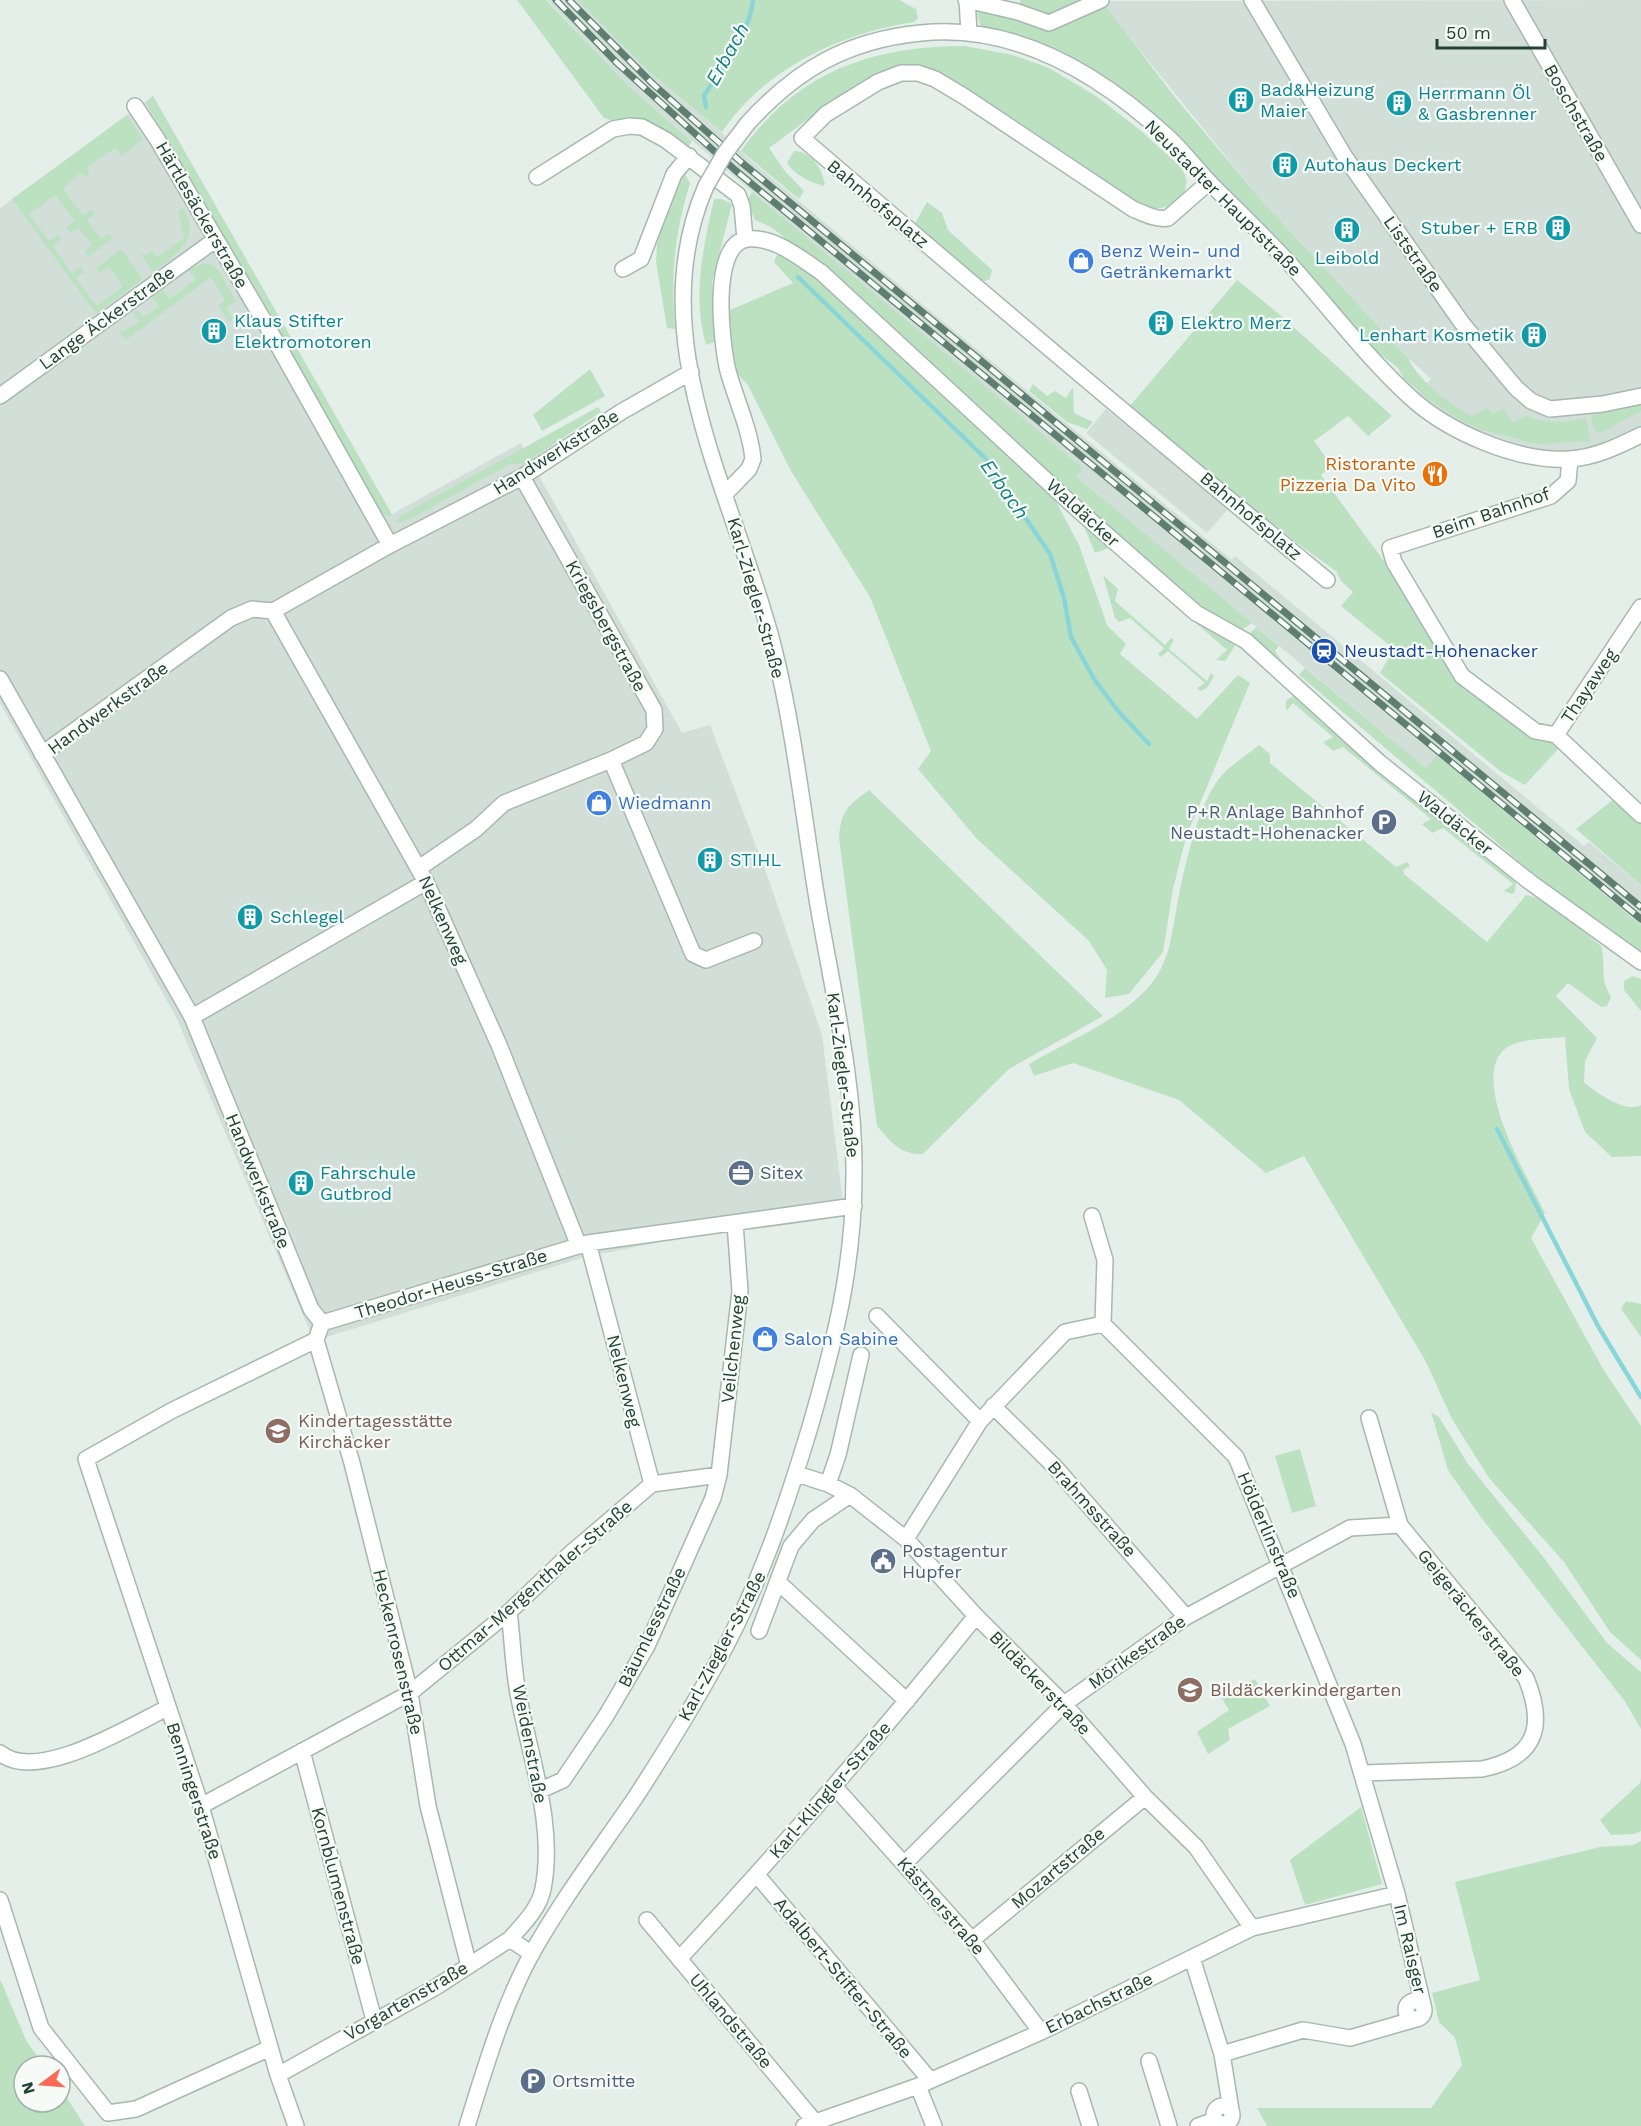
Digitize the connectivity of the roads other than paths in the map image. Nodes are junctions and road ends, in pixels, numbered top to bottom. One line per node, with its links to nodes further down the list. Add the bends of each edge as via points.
1 (967, 0): 2 (street, via 1049,23); 5 (street)
2 (1101, 0)
3 (1252, 0): 17 (street, Liststraße, via 1345,158 1462,323 1516,388 1531,401 1550,409)
4 (1512, 0): 11 (street, Boschstraße)
5 (969, 32): 7 (street, Neustadter Hauptstraße, via 904,34 844,51 789,82); 10 (street, Neustadter Hauptstraße, via 1046,52 1079,72 1170,139)
6 (135, 106): 13 (street, Härtlesäckerstraße)
7 (748, 123): 15 (street, Karl-Ziegler-Straße, bridge, via 706,186 691,228 685,326)
8 (689, 156): 9 (street, via 642,127 630,126 613,129); 12 (street, via 738,195); 14 (street, via 674,174 641,259)
9 (537, 177)
10 (1209, 182): 19 (street, Neustadter Hauptstraße, via 1288,262 1412,399 1437,417 1493,445 1518,453); 23 (street, Bahnhofsplatz, via 1168,218 1146,214 955,90 918,72 878,82 826,114 802,138 1071,370)
11 (1641, 225)
12 (745, 239): 21 (street, via 735,245 726,261 722,333 728,370 753,459 749,470); 35 (street, Waldäcker, via 765,240 821,272 1076,508 1196,613 1246,641 1380,763 1530,882)
13 (215, 240): 16 (street, Lange Äckerstraße); 22 (street, Härtlesäckerstraße)
14 (623, 269)
15 (691, 372): 20 (street, Handwerkstraße); 21 (street, Karl-Ziegler-Straße, via 707,441)
16 (0, 396)
17 (1641, 396)
18 (1641, 435): 19 (street, Neustadter Hauptstraße, via 1613,449)
19 (1570, 459): 28 (street, Beim Bahnhof, via 1568,481 1551,496 1390,548 1462,676 1535,731)
20 (522, 477): 22 (street, Handwerkstraße); 30 (street, Kriegsbergstraße, via 654,710 655,729 646,743)
21 (725, 494): 37 (street, Karl-Ziegler-Straße, via 762,604 783,695 852,1118)
22 (390, 545): 25 (street, Handwerkstraße)
23 (1327, 580)
24 (1641, 607): 26 (street, Thayaweg)
25 (273, 611): 29 (street, Handwerkstraße, via 252,609 231,618); 32 (street, Nelkenweg)
26 (1636, 628): 28 (street, Thayaweg)
27 (0, 679): 29 (street)
28 (1556, 735): 31 (street)
29 (42, 754): 36 (street, Handwerkstraße)
30 (611, 760): 32 (street, Kriegsbergstraße, via 504,803 476,829); 34 (street, via 693,954 706,960)
31 (1641, 815)
32 (419, 868): 33 (street, Nelkenweg)
33 (426, 882): 36 (street); 40 (street, Nelkenweg)
34 (754, 941)
35 (1641, 962)
36 (192, 1017): 42 (street, Handwerkstraße, via 311,1309)
37 (854, 1206): 39 (street, Theodor-Heuss-Straße); 49 (street, Karl-Ziegler-Straße, via 842,1308)
38 (1092, 1216): 43 (street, via 1105,1260)
39 (735, 1222): 40 (street, Theodor-Heuss-Straße); 50 (street, Veilchenweg, via 740,1291)
40 (584, 1244): 42 (street, Theodor-Heuss-Straße); 51 (street, Nelkenweg)
41 (877, 1316): 48 (street)
42 (322, 1323): 44 (street)
43 (1103, 1324): 46 (street, via 1065,1332); 56 (street, Hölderlinstraße, via 1236,1457)
44 (316, 1340): 62 (street, Heckenrosenstraße, via 352,1463); 65 (street, Benningerstraße, via 171,1411 86,1459)
45 (861, 1355): 52 (street)
46 (993, 1406): 48 (street); 60 (street, Brahmsstraße, via 1085,1500)
47 (1369, 1418): 54 (street, Geigeräckerstraße)
48 (980, 1421): 55 (street)
49 (797, 1474): 52 (street, Bildäckerstraße); 81 (street, Karl-Ziegler-Straße, via 767,1561 718,1662)
50 (719, 1475): 51 (street); 70 (street, Bäumlesstraße, via 713,1498 647,1646 563,1780)
51 (652, 1484): 58 (street, Ottmar-Mergenthaler-Straße)
52 (828, 1484): 53 (street, Bildäckerstraße)
53 (850, 1495): 55 (street, Bildäckerstraße); 57 (street, Karl-Ziegler-Straße, via 813,1520 791,1546)
54 (1400, 1525): 56 (street, via 1350,1528); 68 (street, Geigeräckerstraße, via 1526,1678 1536,1708 1536,1727 1523,1753 1498,1766)
55 (906, 1539): 59 (street, Bildäckerstraße)
56 (1282, 1564): 60 (street, Mörikestraße); 68 (street, Hölderlinstraße)
57 (778, 1582): 61 (street, Karl-Ziegler-Straße); 63 (street)
58 (509, 1612): 62 (street, Ottmar-Mergenthaler-Straße); 70 (street, Weidenstraße, via 519,1701)
59 (976, 1616): 63 (street, Karl-Klingler-Straße); 64 (street, Bildäckerstraße)
60 (1186, 1617): 64 (street, Mörikestraße)
61 (759, 1631)
62 (410, 1693): 66 (street, Ottmar-Mergenthaler-Straße); 84 (street, Heckenrosenstraße, via 428,1806)
63 (907, 1701): 69 (street, Karl-Klingler-Straße)
64 (1064, 1704): 71 (street, Bildäckerstraße); 73 (street, Mörikestraße)
65 (167, 1708): 67 (street, via 69,1754 39,1763); 72 (street, Benningerstraße)
66 (302, 1751): 72 (street, Ottmar-Mergenthaler-Straße); 85 (street, Kornblumenstraße)
67 (2, 1760)
68 (1363, 1773): 75 (street, Hölderlinstraße)
69 (834, 1786): 73 (street, Kästnerstraße); 74 (street, Karl-Klingler-Straße)
70 (541, 1790): 79 (street, Weidenstraße, via 545,1839 543,1890 539,1904)
71 (1145, 1797): 78 (street, Bildäckerstraße, via 1196,1847); 80 (street, Mozartstraße)
72 (201, 1806): 87 (street, Benningerstraße)
73 (905, 1863): 80 (street, Kästnerstraße)
74 (757, 1875): 83 (street, Karl-Klingler-Straße); 91 (street, Adalbert-Stifter-Straße)
75 (1397, 1894): 78 (street, Erbachstraße); 88 (street, Im Raisger, via 1424,2005 1416,2000 1408,2004 1407,2014 1416,2019 1350,2038 1303,2030)
76 (0, 1900): 87 (street, via 41,2028 108,2113 136,2109)
77 (647, 1920): 83 (street, Uhlandstraße)
78 (1252, 1928): 82 (street, Erbachstraße)
79 (510, 1939): 81 (street); 84 (street, Vorgartenstraße)
80 (972, 1940): 86 (street, Kästnerstraße)
81 (532, 1954): 95 (street, Karl-Ziegler-Straße, via 496,2036)
82 (1192, 1958): 86 (street, Erbachstraße); 88 (street)
83 (679, 1959): 93 (street, Uhlandstraße)
84 (469, 1966): 85 (street, Vorgartenstraße)
85 (374, 2020): 90 (street, Vorgartenstraße)
86 (1041, 2032): 91 (street, Erbachstraße)
87 (270, 2048): 90 (street, Benningerstraße)
88 (1222, 2055): 99 (street, via 1232,2115 1228,2123 1215,2120)
89 (1149, 2061): 98 (street)
90 (278, 2075): 94 (street, Benningerstraße)
91 (924, 2083): 93 (street, Erbachstraße); 96 (street, Adalbert-Stifter-Straße)
92 (1079, 2091): 97 (street)
93 (809, 2124)
94 (296, 2126)
95 (467, 2126)
96 (934, 2126)
97 (1090, 2126)
98 (1169, 2126)
99 (1198, 2126)

